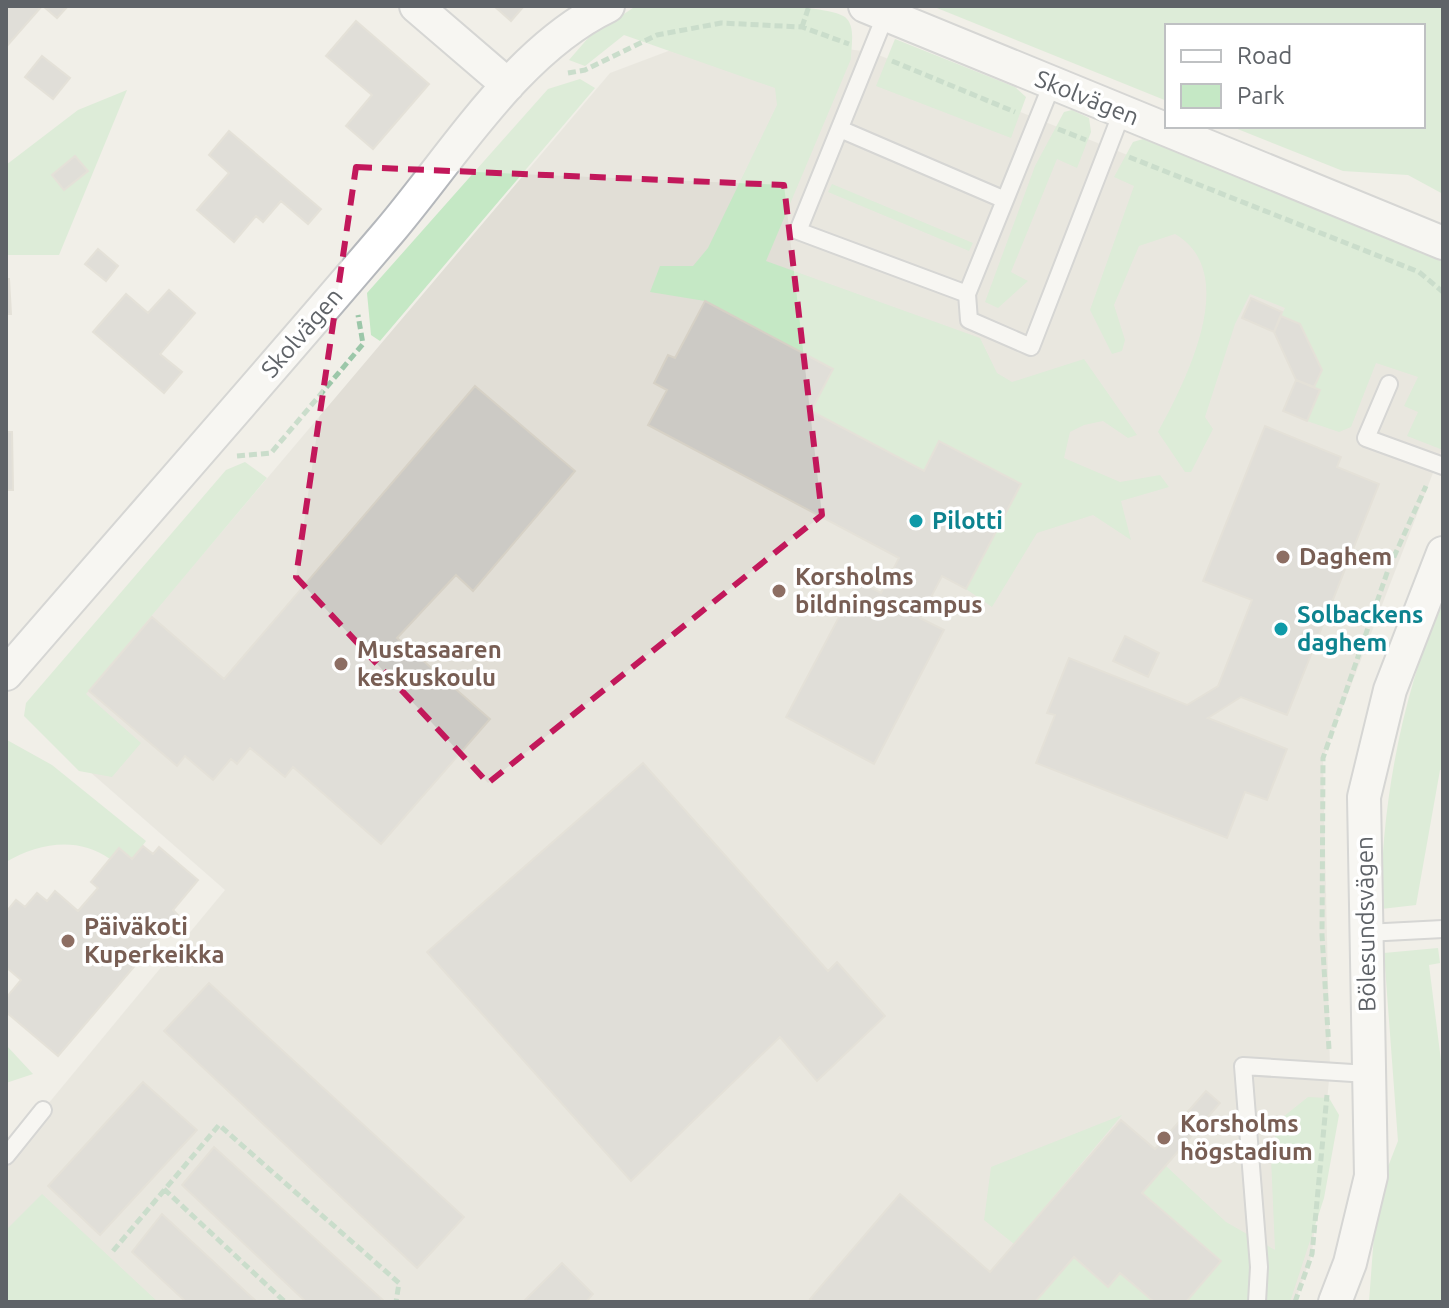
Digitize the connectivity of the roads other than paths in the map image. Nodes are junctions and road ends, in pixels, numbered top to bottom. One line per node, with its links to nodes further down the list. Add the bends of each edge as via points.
1 (416, 6): 5 (street)
2 (608, 6): 5 (street, Skolvägen, via 582,19)
3 (880, 8): 4 (street, Skolvägen); 7 (lane, via 871,52)
4 (1052, 84): 6 (street, Skolvägen); 8 (lane)
5 (508, 85): 14 (street, Skolvägen, via 389,233)
6 (1122, 112): 9 (street, Skolvägen); 10 (lane, via 1031,347 969,320)
7 (840, 129): 8 (lane); 10 (lane, via 798,231)
8 (1005, 200): 10 (lane)
9 (1443, 243)
10 (967, 294)
11 (1389, 384): 12 (lane, via 1366,438)
12 (1443, 466)
13 (1443, 553): 16 (street, Bölesundsvägen, via 1390,690 1364,797)
14 (7, 671)
15 (1443, 929): 16 (lane)
16 (1366, 933): 17 (street, Bölesundsvägen)
17 (1368, 1074): 20 (lane, via 1243,1066 1259,1267); 21 (street, Bölesundsvägen, via 1371,1176)
18 (43, 1110): 19 (lane)
19 (6, 1156)
20 (1257, 1302)
21 (1335, 1302)

